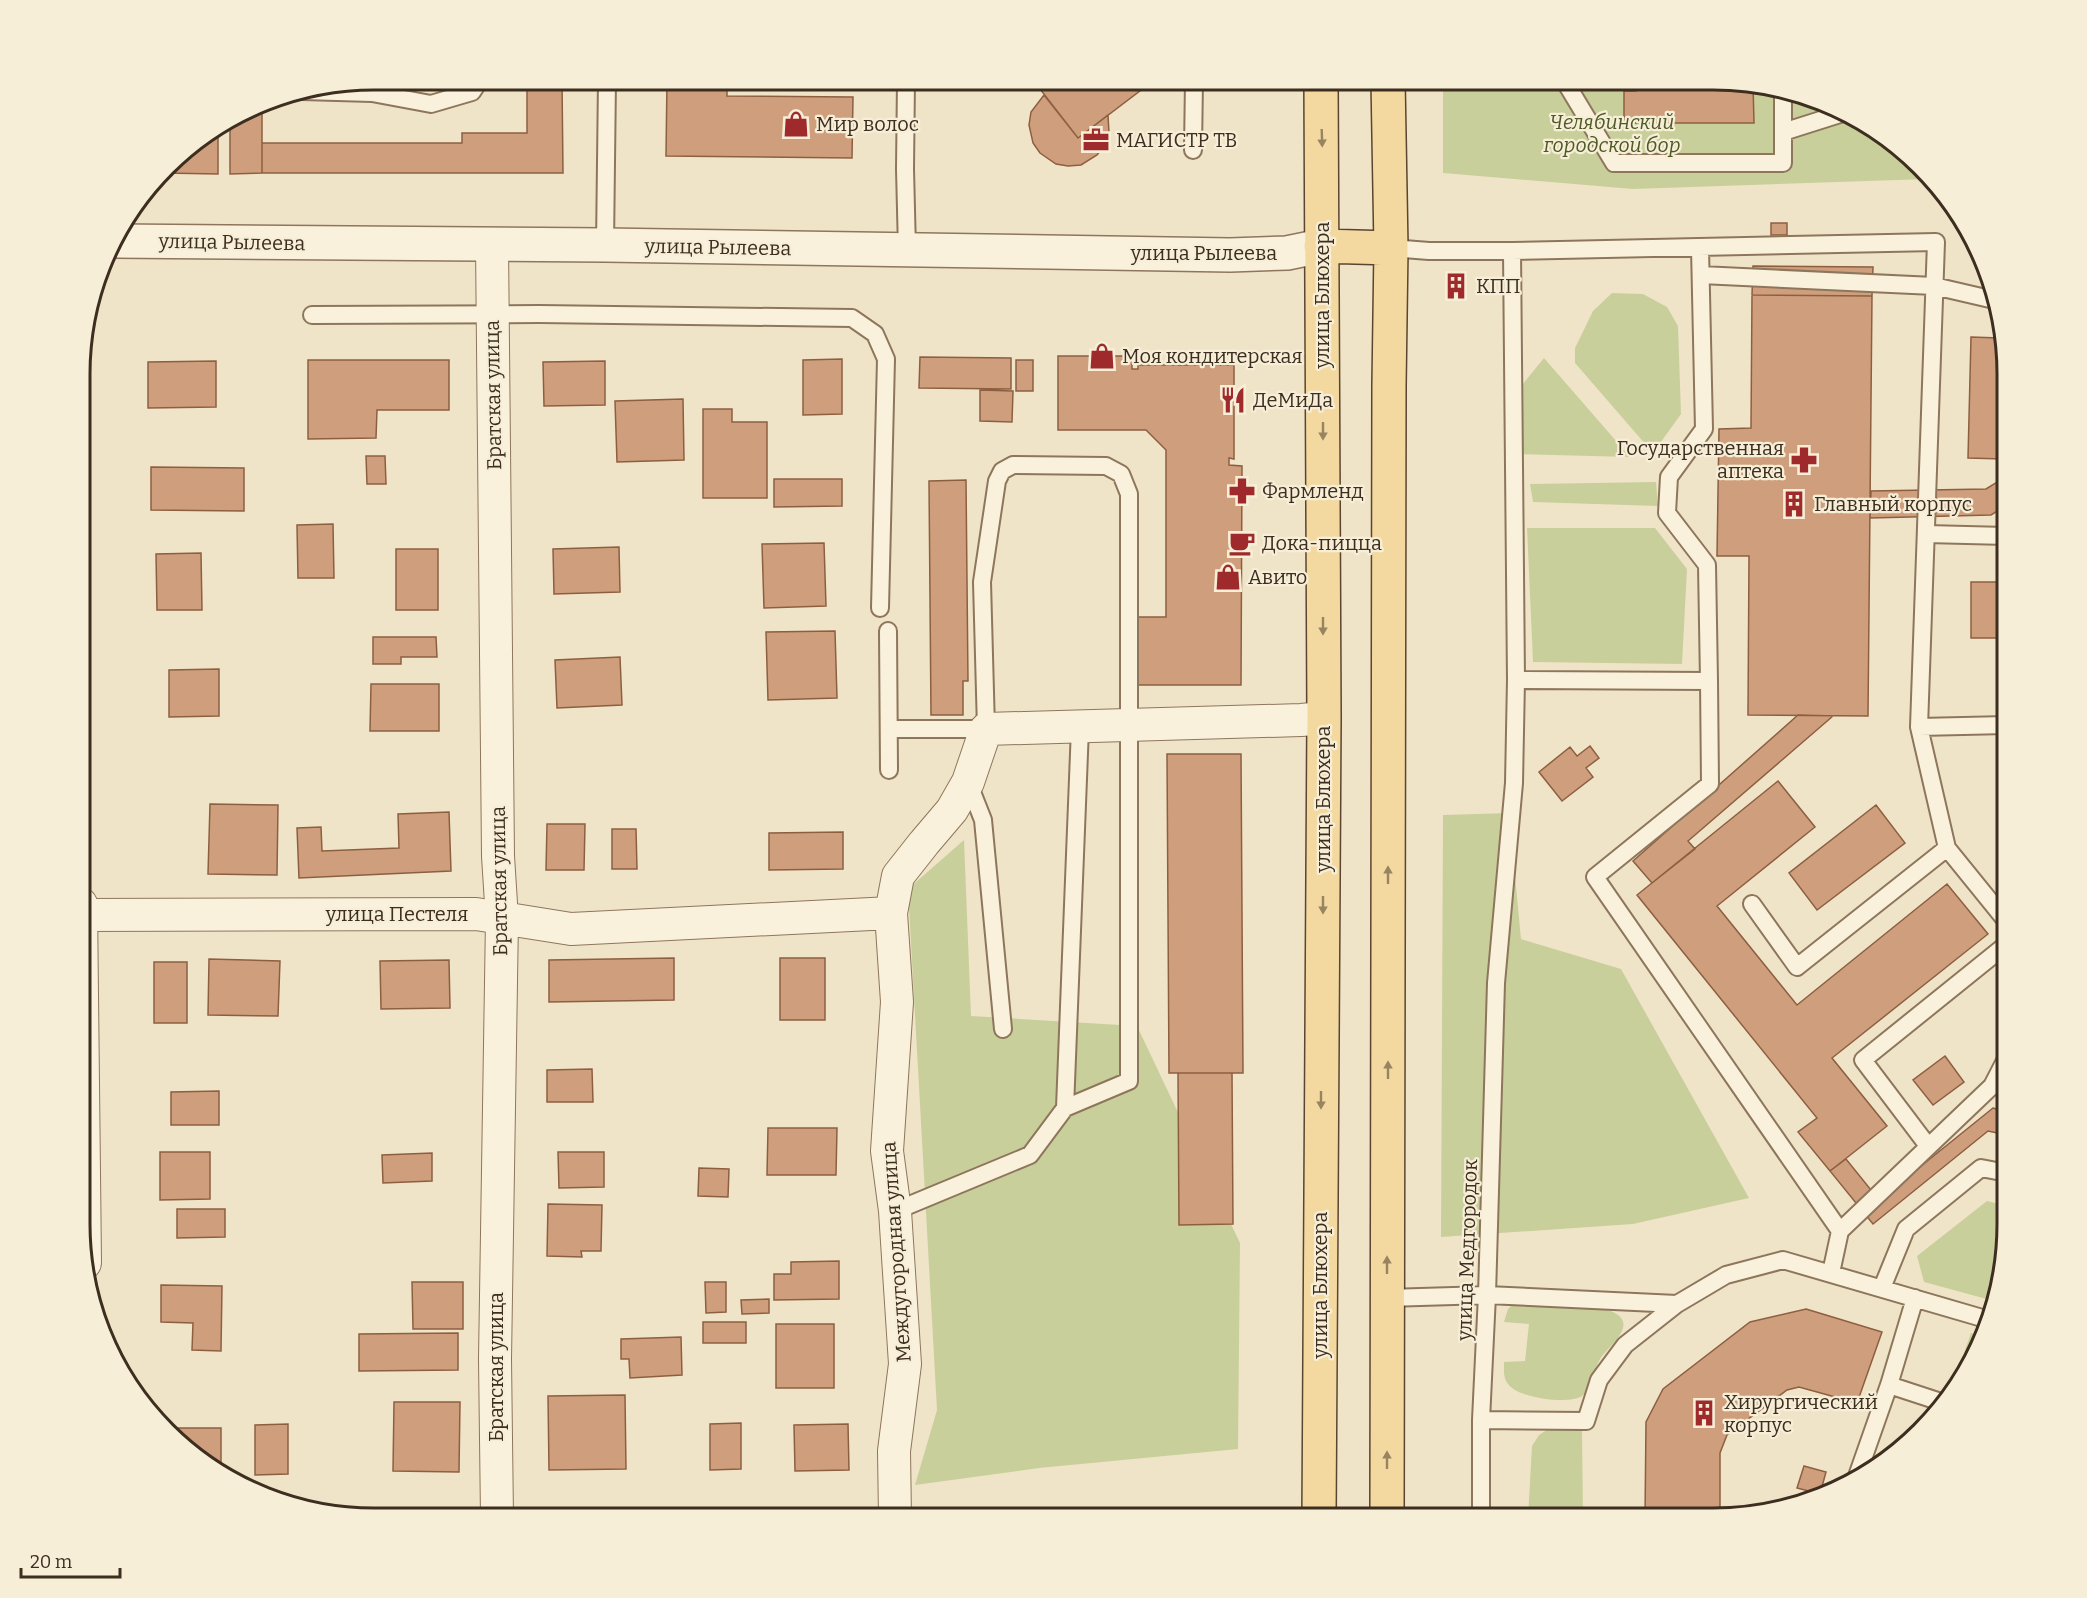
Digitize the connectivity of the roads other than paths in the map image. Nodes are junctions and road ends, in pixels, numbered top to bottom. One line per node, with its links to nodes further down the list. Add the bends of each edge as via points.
1 (382, 90): 2 (lane, via 431,104)
2 (473, 90)
3 (607, 90): 15 (lane)
4 (906, 90): 19 (lane)
5 (1194, 90): 12 (lane)
6 (1321, 90): 16 (main road, улица Блюхера, one-way to 16)
7 (1388, 90): 17 (main road)
8 (1570, 90): 11 (lane, via 1614,163 1782,163)
9 (1783, 99): 11 (lane)
10 (1831, 116): 11 (lane)
11 (1783, 132)
12 (1194, 150)
13 (123, 241): 14 (street, улица Рылеева)
14 (492, 244): 15 (street, улица Рылеева); 24 (street, Братская улица)
15 (605, 245): 19 (street, улица Рылеева)
16 (1321, 246): 17 (main road); 19 (street, улица Рылеева, via 1230,255); 32 (main road, улица Блюхера, one-way to 32)
17 (1391, 248): 20 (lane); 58 (main road, one-way to 17)
18 (1700, 248): 20 (lane); 21 (lane); 22 (lane, via 1936,243)
19 (907, 250)
20 (1512, 251): 30 (lane, улица Медгородок)
21 (1701, 275): 22 (lane); 31 (lane, via 1704,429 1670,477 1667,513 1707,566)
22 (1934, 286): 23 (lane); 26 (lane)
23 (1986, 298)
24 (492, 314): 25 (lane); 28 (lane, via 852,318 875,334 886,359); 46 (street, Братская улица)
25 (312, 315)
26 (1926, 534): 27 (lane); 35 (lane)
27 (1997, 536)
28 (880, 608)
29 (888, 631): 37 (lane)
30 (1516, 680): 31 (lane); 57 (lane, улица Медгородок, via 1514,783 1496,983)
31 (1709, 681): 54 (lane, via 1710,784 1595,877)
32 (1324, 718): 33 (street); 68 (main road, улица Блюхера, one-way to 68)
33 (1127, 726): 36 (street); 38 (lane, via 1129,494 1121,474 1106,466 1012,465 1002,471 997,481 982,582); 50 (lane, via 1129,1081)
34 (1997, 726): 35 (lane)
35 (1919, 727): 41 (lane)
36 (1080, 728): 38 (street); 50 (lane)
37 (889, 729): 38 (lane); 39 (lane)
38 (986, 729): 40 (street, Междугородная улица)
39 (889, 770)
40 (968, 782): 44 (street, Междугородная улица, via 952,810 898,876); 48 (lane, via 983,820)
41 (1947, 848): 42 (lane, via 1797,967); 43 (lane)
42 (1752, 904)
43 (1997, 910)
44 (891, 913): 46 (street, улица Пестеля, via 571,929); 53 (street, Междугородная улица, via 897,1002 887,1151)
45 (90, 915): 46 (street, улица Пестеля, via 476,914)
46 (502, 919): 66 (street, Братская улица, via 495,1359)
47 (1997, 952): 51 (lane, via 1863,1060)
48 (1003, 1029)
49 (1997, 1076): 51 (lane, via 1992,1086)
50 (1065, 1108): 53 (lane, via 1030,1155)
51 (1929, 1146): 54 (lane)
52 (1997, 1171): 56 (lane, via 1981,1168 1906,1229)
53 (895, 1211): 67 (street, Междугородная улица, via 906,1364 894,1451)
54 (1840, 1231): 55 (lane)
55 (1831, 1273): 56 (lane); 60 (lane, via 1783,1260 1726,1275)
56 (1882, 1288): 59 (lane)
57 (1487, 1295): 58 (lane); 60 (lane); 64 (lane, улица Медгородок)
58 (1387, 1298): 69 (main road, one-way to 58)
59 (1915, 1298): 61 (lane); 62 (lane)
60 (1677, 1304): 64 (lane, via 1625,1345 1599,1380 1586,1420)
61 (1981, 1318)
62 (1888, 1385): 63 (lane); 65 (lane)
63 (1935, 1400)
64 (1481, 1420): 70 (lane, улица Медгородок)
65 (1860, 1467)
66 (497, 1508)
67 (895, 1508)
68 (1316, 1508)
69 (1387, 1508)
70 (1481, 1508)

